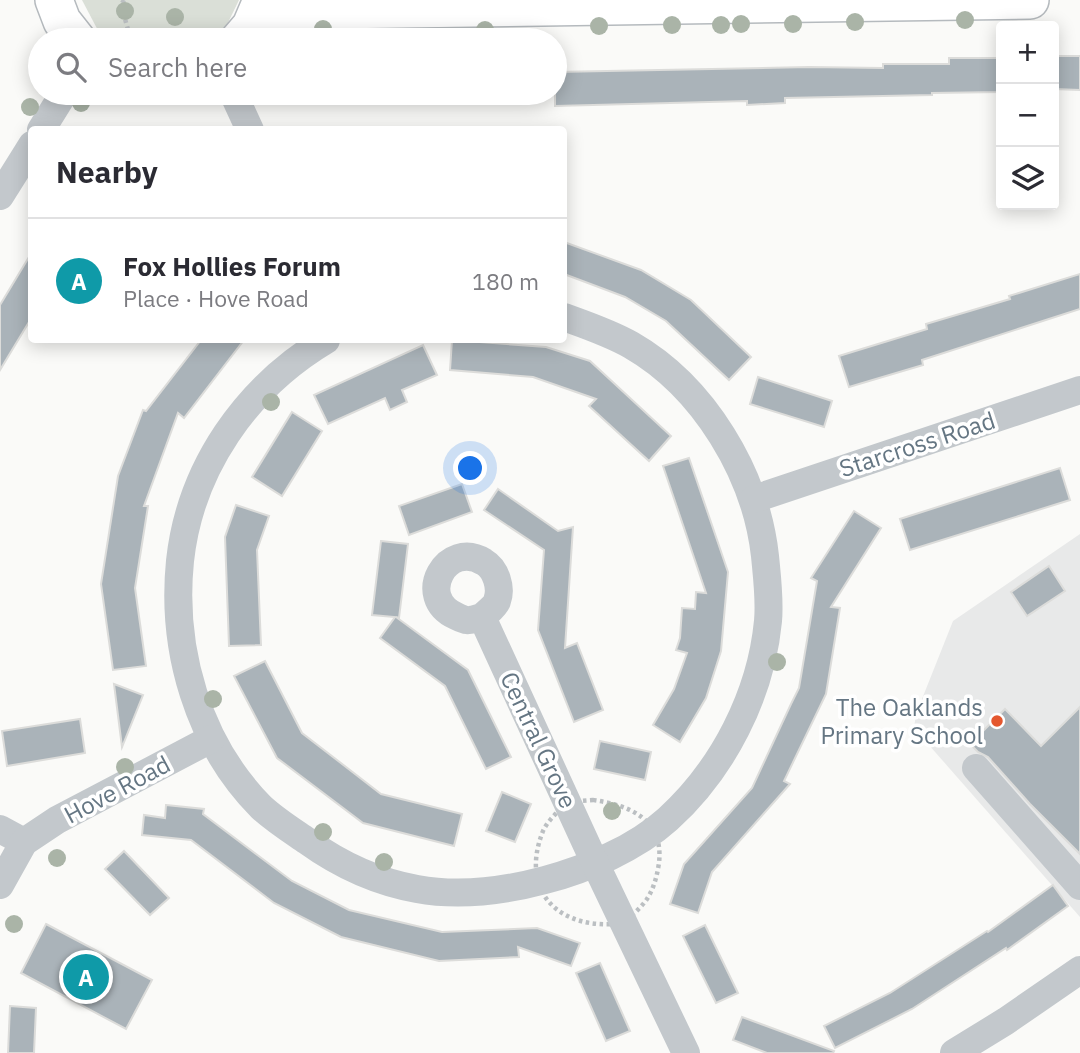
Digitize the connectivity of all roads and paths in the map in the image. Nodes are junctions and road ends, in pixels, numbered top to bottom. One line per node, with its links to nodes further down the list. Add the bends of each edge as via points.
1 (54, 0): 5 (main road)
2 (124, 0): 6 (path, via 121,5)
3 (1030, 0): 4 (main road)
4 (253, 17)
5 (68, 28)
6 (128, 28)
7 (57, 105): 9 (street)
8 (239, 105): 10 (street)
9 (43, 126)
10 (248, 126)
11 (28, 152): 12 (street)
12 (0, 197)
13 (567, 318): 16 (street, via 632,346 668,373 704,410 737,461)
14 (322, 343): 18 (street, via 270,380 237,417 210,460 182,544 178,626 191,688)
15 (1080, 390): 16 (street, Starcross Road)
16 (754, 499): 21 (street, via 762,528 769,619 759,670 734,735 709,774 667,820)
17 (482, 617): 21 (street, Central Grove)
18 (211, 738): 20 (street, Hove Road, via 57,820); 21 (street, via 240,783 264,809 321,851 388,882 418,889 484,892 527,885)
19 (976, 768): 23 (street)
20 (12, 835): 22 (street)
21 (595, 863): 25 (street, Central Grove)
22 (0, 885)
23 (1080, 886)
24 (1080, 970): 26 (street)
25 (686, 1053)
26 (954, 1053)

